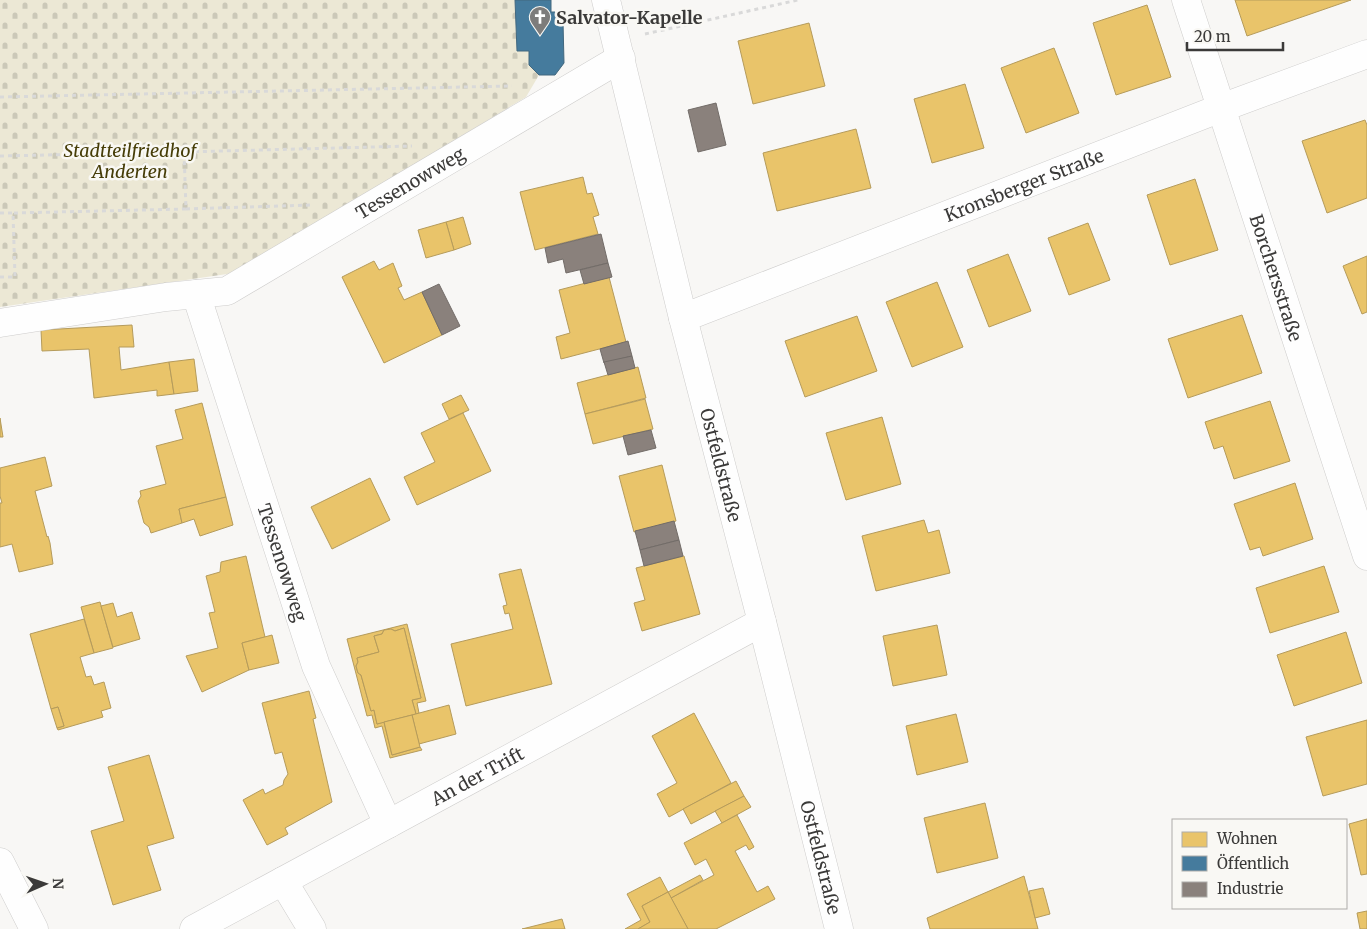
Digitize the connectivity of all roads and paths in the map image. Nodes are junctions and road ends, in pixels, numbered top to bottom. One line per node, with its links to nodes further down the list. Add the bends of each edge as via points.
1 (606, 0): 4 (street, Ostfeldstraße)
2 (798, 0): 4 (path)
3 (1186, 0): 8 (street, Borchersstraße)
4 (618, 49): 17 (street, Tessenowweg, via 227,291); 18 (street, Ostfeldstraße)
5 (1367, 54): 8 (street, Kronsberger Straße)
6 (508, 91): 7 (path, via 516,86)
7 (0, 97)
8 (1221, 108): 18 (street, Kronsberger Straße); 20 (street, Borchersstraße)
9 (412, 150): 10 (path, via 420,145)
10 (184, 152): 11 (path); 13 (path)
11 (0, 156)
12 (314, 205): 13 (path)
13 (186, 209): 15 (path)
14 (0, 213): 15 (path)
15 (13, 213): 16 (path, via 15,277)
16 (0, 277)
17 (196, 294): 19 (street, Tessenowweg); 22 (street, Tessenowweg, via 316,666)
18 (682, 318): 21 (street, Ostfeldstraße)
19 (0, 323)
20 (1367, 556)
21 (762, 622): 22 (street, An der Trift); 28 (street, Ostfeldstraße)
22 (388, 824): 24 (street, An der Trift)
23 (0, 862): 25 (street)
24 (283, 881): 26 (street, An der Trift); 27 (street)
25 (34, 929)
26 (194, 929)
27 (312, 929)
28 (839, 929)

